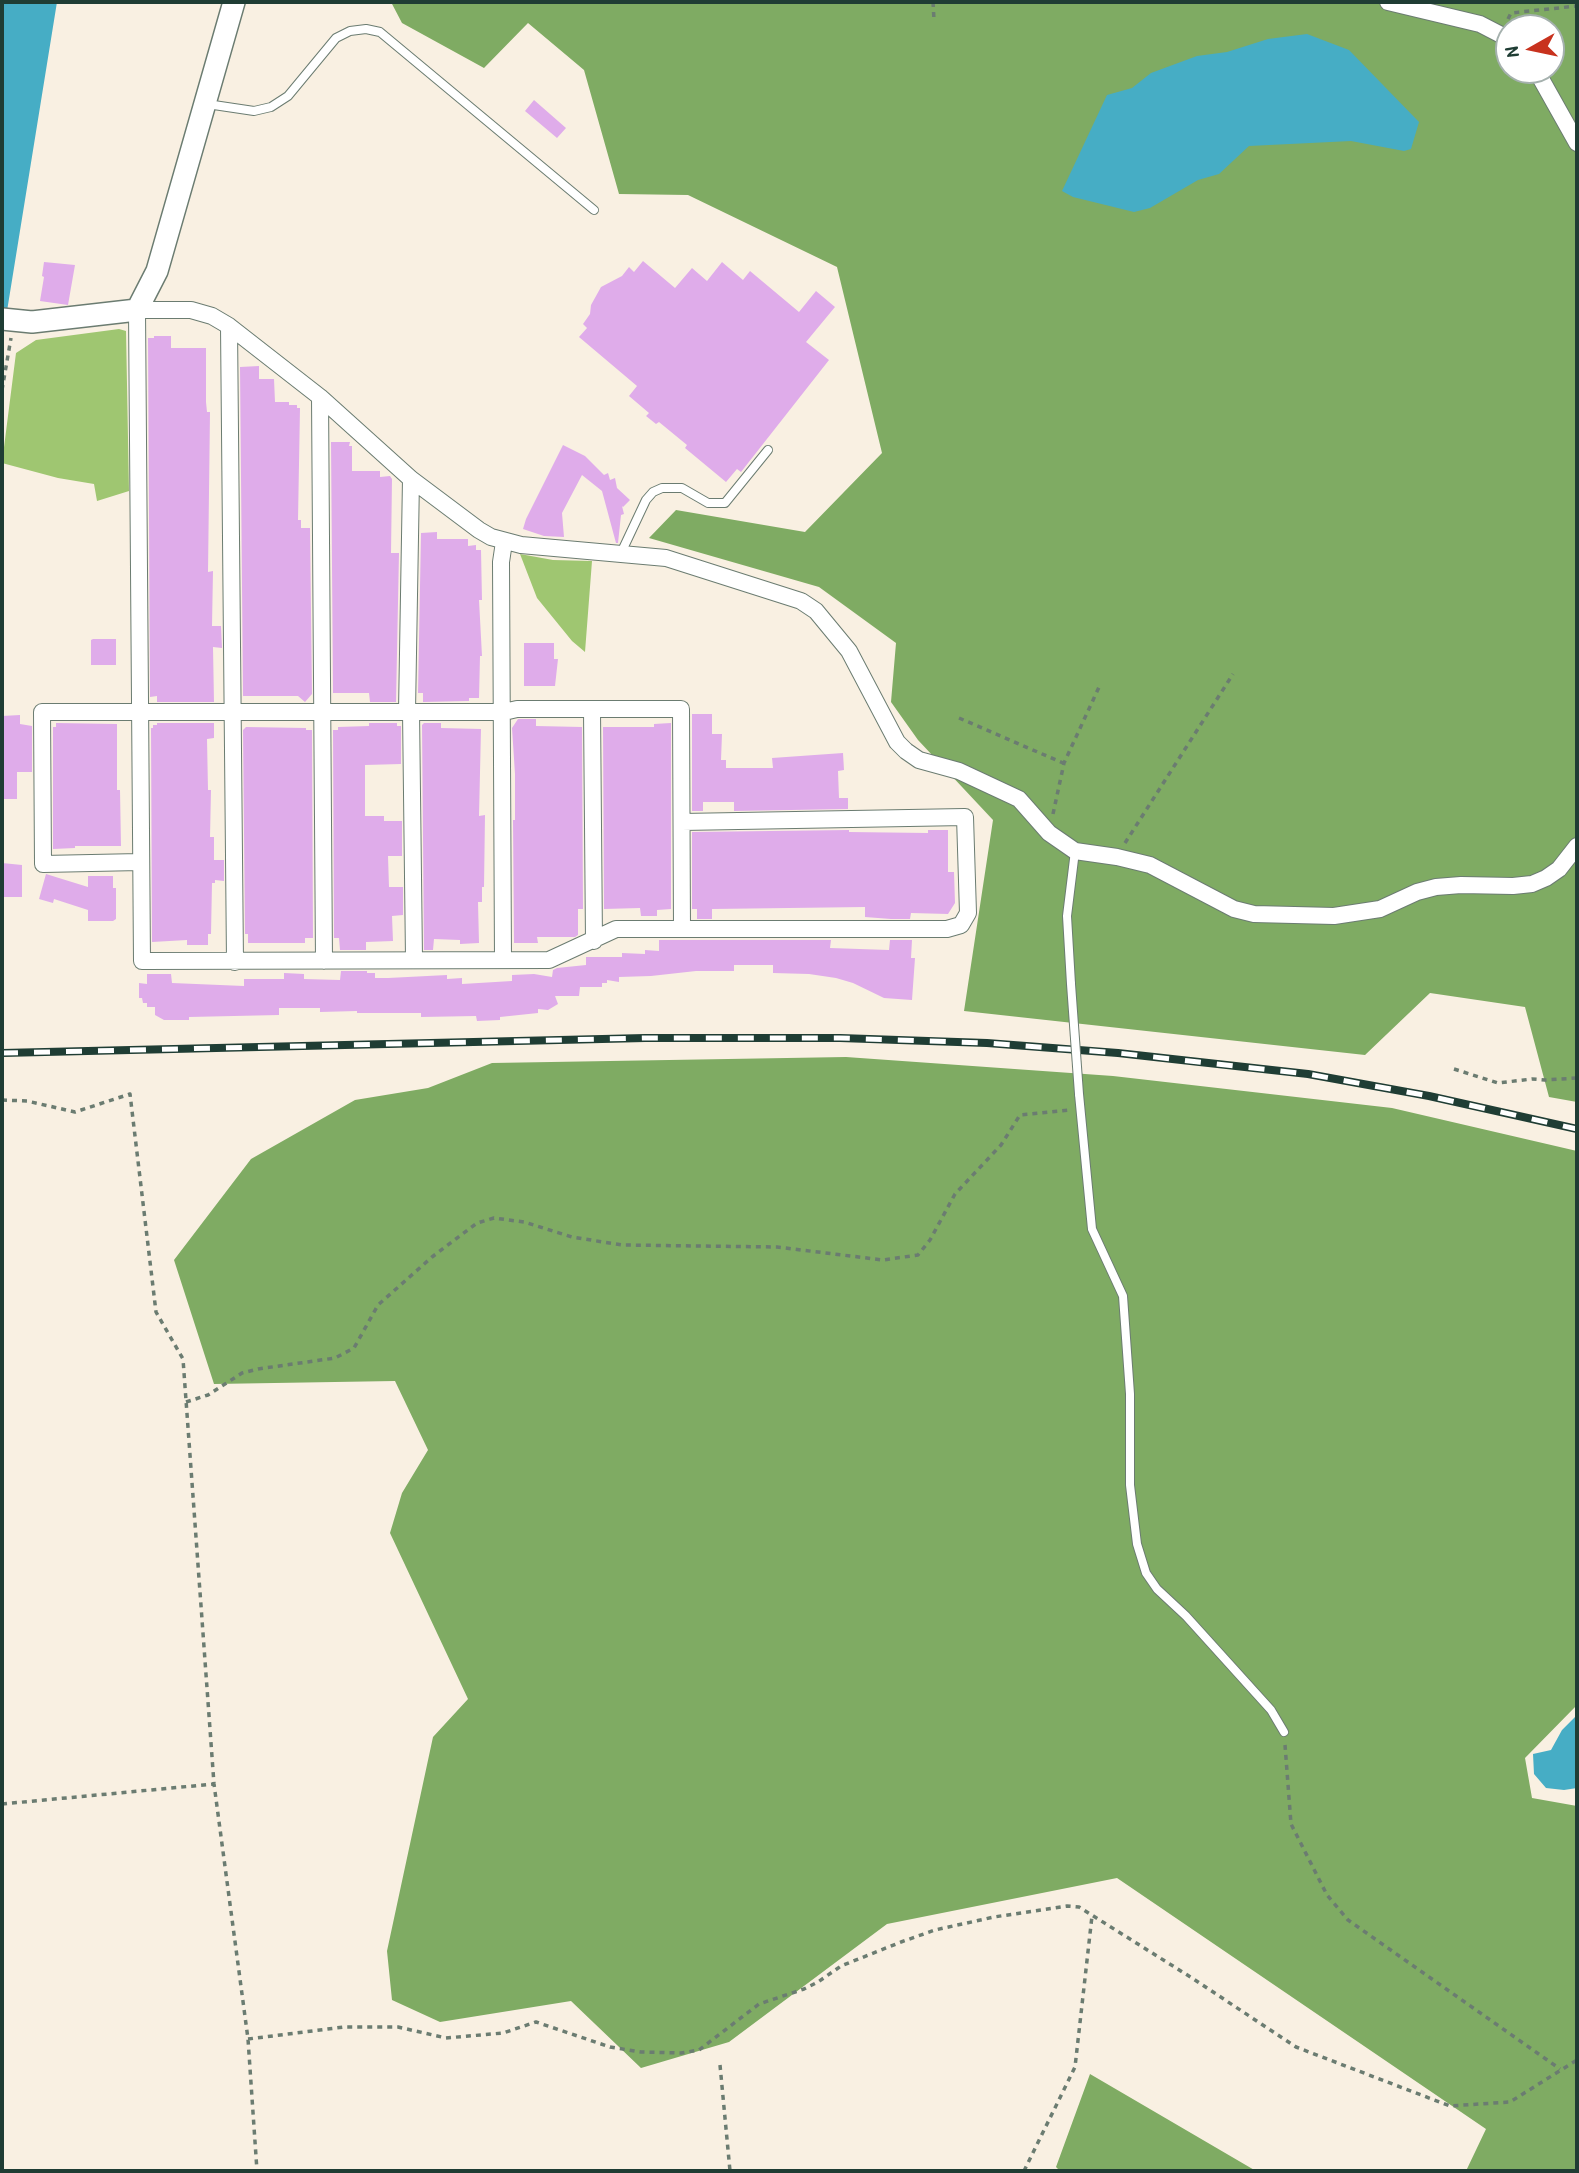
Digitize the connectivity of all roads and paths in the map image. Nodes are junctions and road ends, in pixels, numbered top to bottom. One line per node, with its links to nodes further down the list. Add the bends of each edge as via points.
1 (234, 2): 9 (street)
2 (933, 2): 6 (path)
3 (1388, 2): 7 (street)
4 (1577, 6): 5 (path)
5 (1511, 14)
6 (934, 20)
7 (1495, 31)
8 (1544, 84): 10 (street)
9 (204, 103): 11 (lane, via 254,111 271,107 288,96 336,38 366,29 380,32); 12 (street, via 157,271)
10 (1577, 143)
11 (594, 211)
12 (137, 310): 13 (street); 14 (street, via 191,310); 25 (street)
13 (8, 321): 15 (path)
14 (229, 326): 16 (street); 28 (street)
15 (2, 390)
16 (320, 397): 18 (street); 26 (street)
17 (768, 450): 20 (lane, via 725,503 708,503 682,488 653,492)
18 (411, 479): 19 (street, via 479,530); 24 (street)
19 (504, 542): 20 (street); 27 (street)
20 (621, 554): 32 (street, via 666,558 801,601 816,611 849,651 906,751 919,760 1004,790 1019,799)
21 (1233, 674): 35 (path)
22 (1100, 685): 30 (path)
23 (592, 710): 27 (street); 31 (street, via 681,709); 38 (street)
24 (409, 711): 26 (street); 27 (street); 39 (street)
25 (139, 712): 28 (street); 36 (street); 36 (street, via 42,712 43,864)
26 (323, 712): 28 (street); 41 (street)
27 (504, 712): 40 (street)
28 (232, 713): 42 (street)
29 (959, 718): 30 (path)
30 (1064, 763): 32 (path, via 1052,827)
31 (682, 821): 37 (street); 37 (street, via 965,817 968,913 961,925 947,929)
32 (1047, 830): 34 (street)
33 (1577, 846): 35 (street, via 1559,869 1531,884 1436,887 1380,909 1334,916 1254,914 1234,909 1150,866)
34 (1075, 851): 35 (street); 46 (lane, bridge, via 1067,916)
35 (1117, 857)
36 (140, 862): 42 (street, via 142,961)
37 (682, 929): 38 (street, via 616,929)
38 (594, 941): 40 (street, via 549,960)
39 (414, 960): 40 (street); 41 (street)
40 (503, 960)
41 (324, 961): 42 (street)
42 (235, 962)
43 (1454, 1069): 44 (path, via 1498,1083)
44 (1577, 1078)
45 (2, 1100): 47 (path, via 75,1112 130,1094 156,1312 183,1359)
46 (1080, 1109): 47 (path, via 1020,1115 1001,1145 955,1194 918,1255 883,1260 776,1247 622,1245 494,1218 477,1223 377,1305 354,1348 335,1359 242,1373 208,1395); 48 (lane, via 1092,1228 1123,1296 1130,1485 1137,1544 1146,1573 1271,1710)
47 (186, 1402): 49 (path)
48 (1284, 1732): 55 (path, via 1291,1824 1327,1895 1348,1920)
49 (215, 1784): 50 (path); 52 (path)
50 (2, 1804)
51 (1092, 1916): 52 (path, via 1079,1907 1067,1906 995,1917 912,1938 841,1966 818,1983 758,2004 699,2050 681,2053 610,2047 536,2022 503,2033 446,2038 398,2027 344,2026); 55 (path, via 1296,2047 1450,2106 1510,2102); 58 (path, via 1075,2067)
52 (247, 2039): 56 (path)
53 (1577, 2060): 55 (path)
54 (720, 2065): 57 (path)
55 (1561, 2070)
56 (257, 2171)
57 (730, 2171)
58 (1024, 2171)

